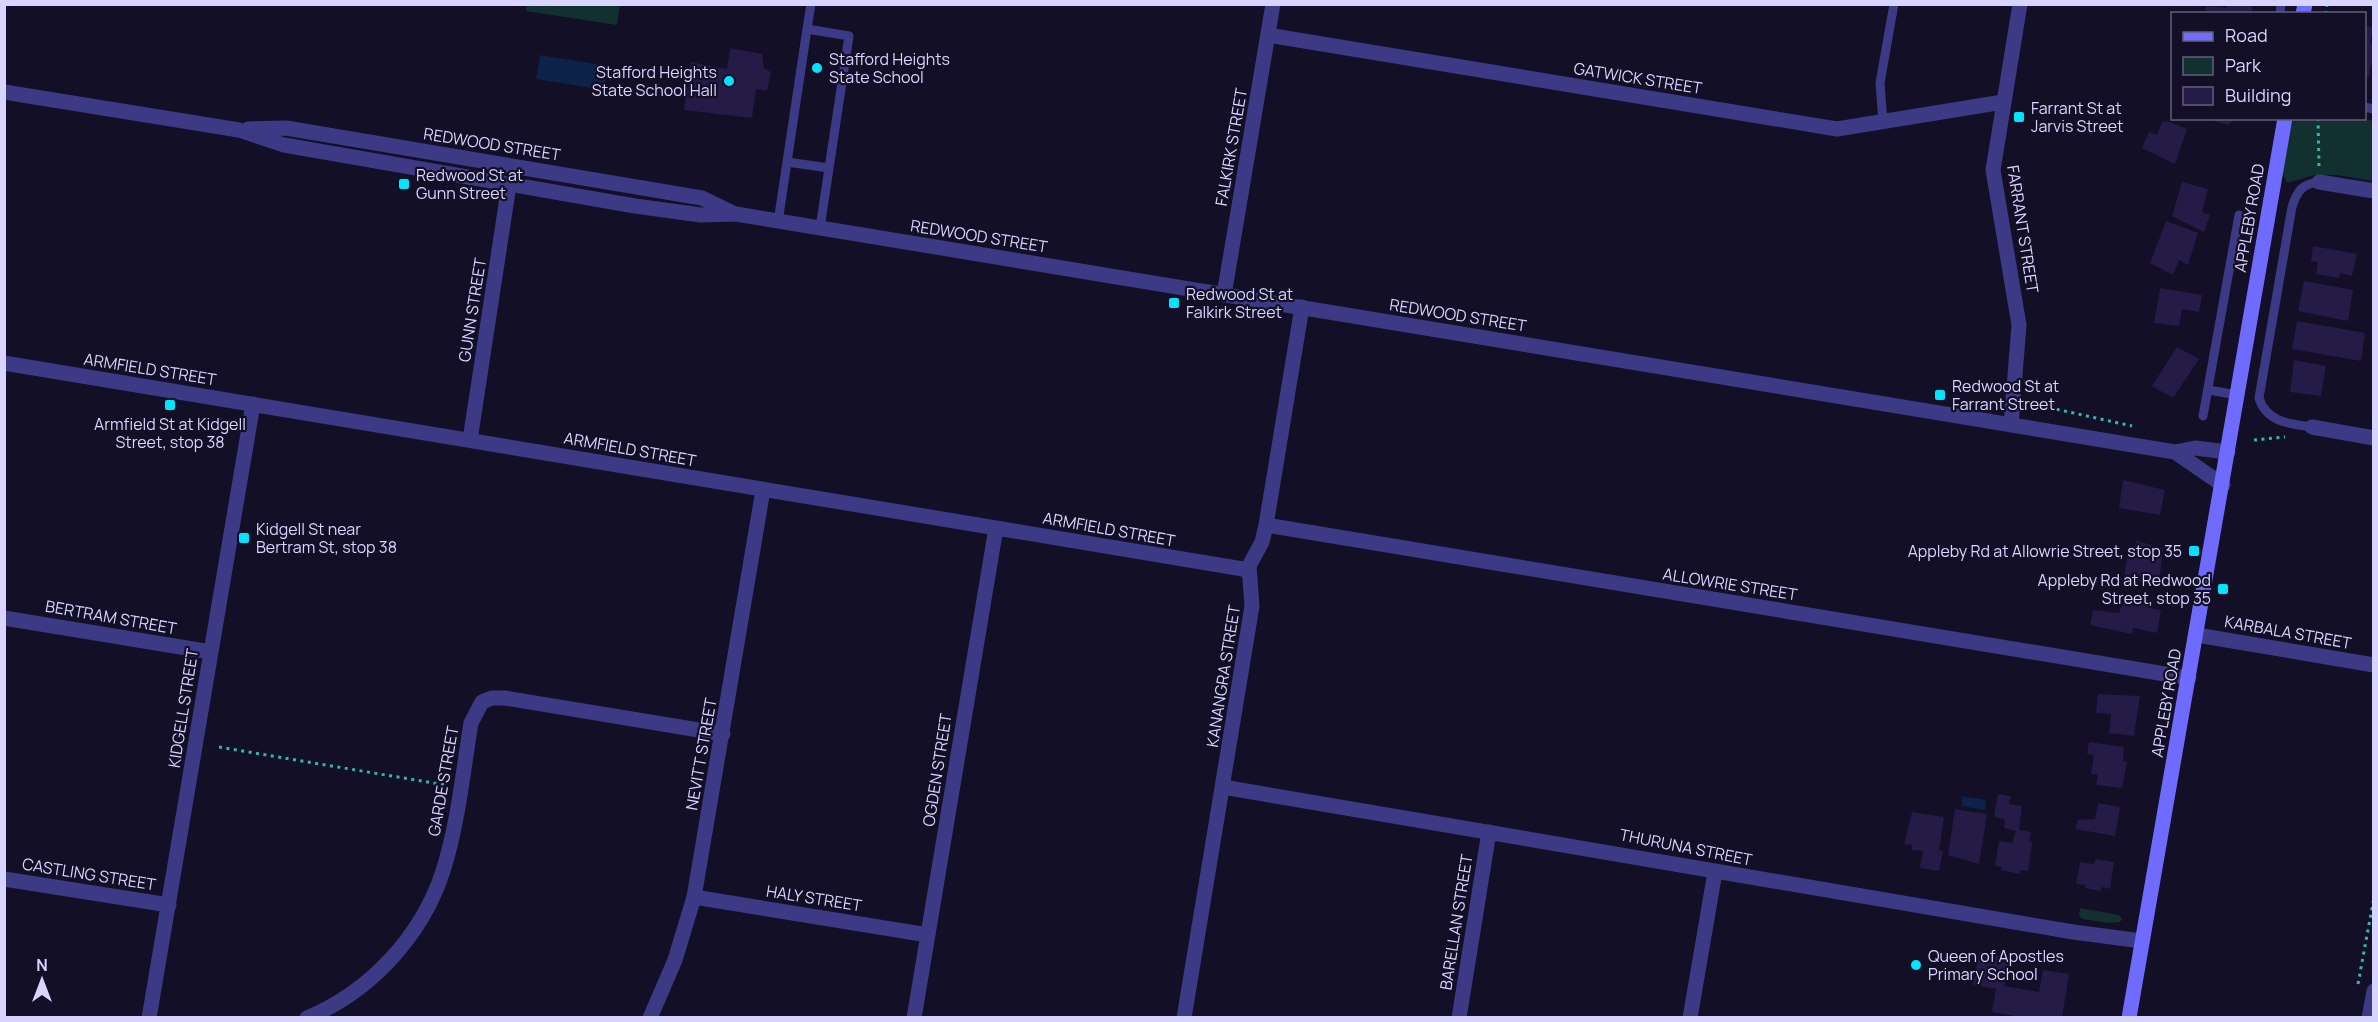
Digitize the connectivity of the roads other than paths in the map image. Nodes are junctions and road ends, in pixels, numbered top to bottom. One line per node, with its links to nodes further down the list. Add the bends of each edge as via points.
1 (811, 4): 5 (lane)
2 (1273, 4): 6 (street, FALKIRK STREET)
3 (1894, 4): 10 (lane, via 1880,83)
4 (2020, 4): 8 (street, FARRANT STREET)
5 (807, 29): 12 (lane); 13 (lane, via 849,36)
6 (1268, 35): 10 (street, GATWICK STREET, via 1820,126 1847,129); 21 (street, FALKIRK STREET)
7 (4, 92): 11 (street, REDWOOD STREET)
8 (2003, 102): 10 (street, GATWICK STREET); 28 (street, FARRANT STREET, via 1993,170 2019,325)
9 (2285, 120): 25 (main road, APPLEBY ROAD)
10 (1883, 123)
11 (239, 130): 15 (street, REDWOOD STREET, via 284,145); 17 (street, REDWOOD STREET, via 286,128 637,186 702,198)
12 (787, 162): 13 (lane); 19 (lane)
13 (829, 168): 20 (lane)
14 (2319, 182): 16 (street); 29 (lane, via 2307,183 2300,189 2292,207 2259,398 2269,415 2278,420)
15 (509, 185): 17 (street, REDWOOD STREET, via 701,215); 31 (street, GUNN STREET)
16 (2373, 191)
17 (736, 214): 19 (street, REDWOOD STREET)
18 (2239, 215): 24 (lane, APPLEBY ROAD)
19 (778, 222): 20 (street, REDWOOD STREET)
20 (820, 228): 21 (street, REDWOOD STREET)
21 (1224, 295): 22 (street, REDWOOD STREET)
22 (1302, 307): 28 (street, REDWOOD STREET); 36 (street, KANANGRA STREET)
23 (4, 363): 26 (street, ARMFIELD STREET)
24 (2209, 390): 25 (lane); 27 (lane, APPLEBY ROAD)
25 (2237, 395): 33 (main road, APPLEBY ROAD)
26 (253, 404): 31 (street, ARMFIELD STREET); 41 (street, KIDGELL STREET)
27 (2203, 416)
28 (2011, 425): 32 (street, REDWOOD STREET)
29 (2312, 427): 30 (street)
30 (2373, 438)
31 (470, 440): 35 (street, ARMFIELD STREET)
32 (2175, 452): 33 (street, REDWOOD STREET, via 2195,448); 34 (street, REDWOOD STREET)
33 (2228, 452): 34 (main road, APPLEBY ROAD)
34 (2223, 485): 40 (main road, APPLEBY ROAD)
35 (763, 490): 37 (street, ARMFIELD STREET); 44 (street, NEVITT STREET)
36 (1266, 525): 38 (street, KANANGRA STREET); 43 (street, ALLOWRIE STREET)
37 (996, 528): 38 (street, ARMFIELD STREET); 51 (street, OGDEN STREET)
38 (1249, 570): 45 (street, KANANGRA STREET, via 1252,606)
39 (4, 618): 41 (street, BERTRAM STREET)
40 (2197, 634): 42 (street, KARBALA STREET); 43 (main road, APPLEBY ROAD)
41 (211, 652): 50 (street, KIDGELL STREET)
42 (2373, 665)
43 (2189, 678): 52 (main road, APPLEBY ROAD)
44 (723, 734): 49 (street, NEVITT STREET); 55 (street, GARDE STREET, via 505,698 482,702 471,723 443,869 429,905 402,945 370,979 336,1004)
45 (1223, 788): 46 (street, THURUNA STREET); 58 (street, KANANGRA STREET)
46 (1490, 832): 47 (street, THURUNA STREET); 59 (street, BARELLAN STREET)
47 (1715, 872): 52 (street, THURUNA STREET); 60 (street)
48 (4, 879): 50 (street, CASTLING STREET)
49 (694, 897): 51 (street, HALY STREET); 56 (street, NEVITT STREET, via 672,969)
50 (169, 905): 54 (street, KIDGELL STREET)
51 (928, 935): 57 (street, OGDEN STREET)
52 (2142, 941): 61 (main road, APPLEBY ROAD)
53 (2373, 991): 62 (street)
54 (149, 1017)
55 (307, 1017)
56 (650, 1017)
57 (914, 1017)
58 (1184, 1017)
59 (1459, 1017)
60 (1690, 1017)
61 (2129, 1017)
62 (2369, 1017)

